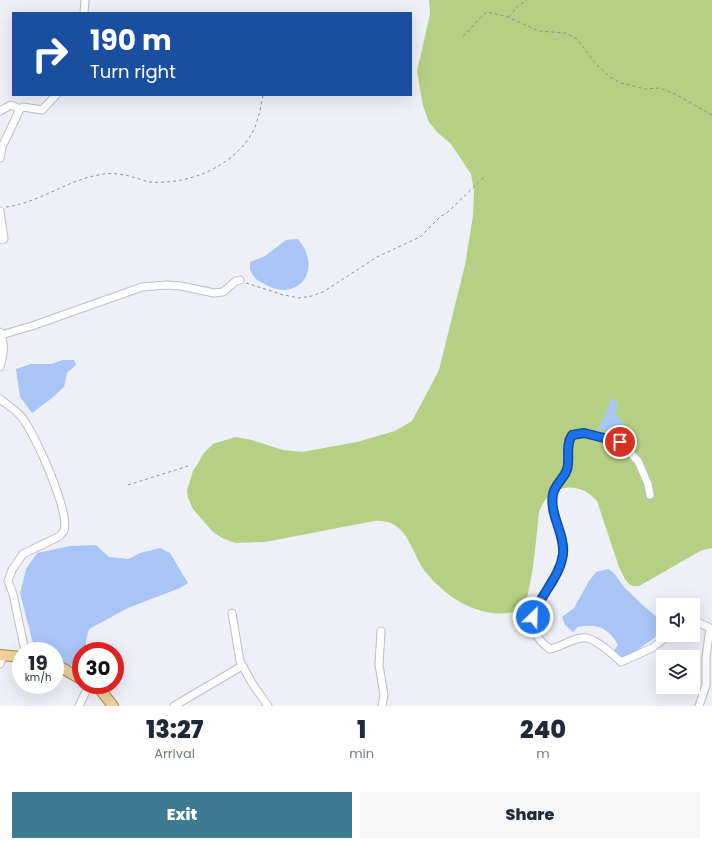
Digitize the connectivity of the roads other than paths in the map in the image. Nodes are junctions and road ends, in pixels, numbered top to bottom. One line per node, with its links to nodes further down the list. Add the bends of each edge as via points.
1 (85, 0): 2 (street)
2 (84, 12)
3 (55, 96): 4 (street, via 42,110 23,107)
4 (20, 109): 5 (street, via 11,105); 6 (street, via 2,147)
5 (0, 111)
6 (0, 158)
7 (3, 209): 8 (street, via 4,239)
8 (0, 240)
9 (240, 280): 10 (street, via 223,292 214,294 181,286 142,287 32,326)
10 (1, 333): 11 (street, via 4,351)
11 (0, 367)
12 (0, 399): 17 (street, via 22,417 32,432 50,470 64,522 64,531 60,536 23,554 8,581)
13 (650, 495): 18 (street, via 638,461 620,442 584,433 569,438 568,469 553,494 553,508 563,542 563,554 556,577 536,607 533,617 534,630 541,643 550,649 583,637 600,644 621,662)
14 (232, 613): 21 (street)
15 (700, 623): 29 (street, via 710,628 706,686)
16 (381, 631): 28 (street, via 379,665 384,695)
17 (23, 642)
18 (660, 642)
19 (12, 657): 20 (main road)
20 (1, 658)
21 (242, 666): 26 (street); 27 (street)
22 (85, 694): 24 (street)
23 (104, 694): 25 (main road)
24 (79, 706)
25 (113, 706)
26 (174, 706)
27 (268, 706)
28 (382, 706)
29 (700, 706)

